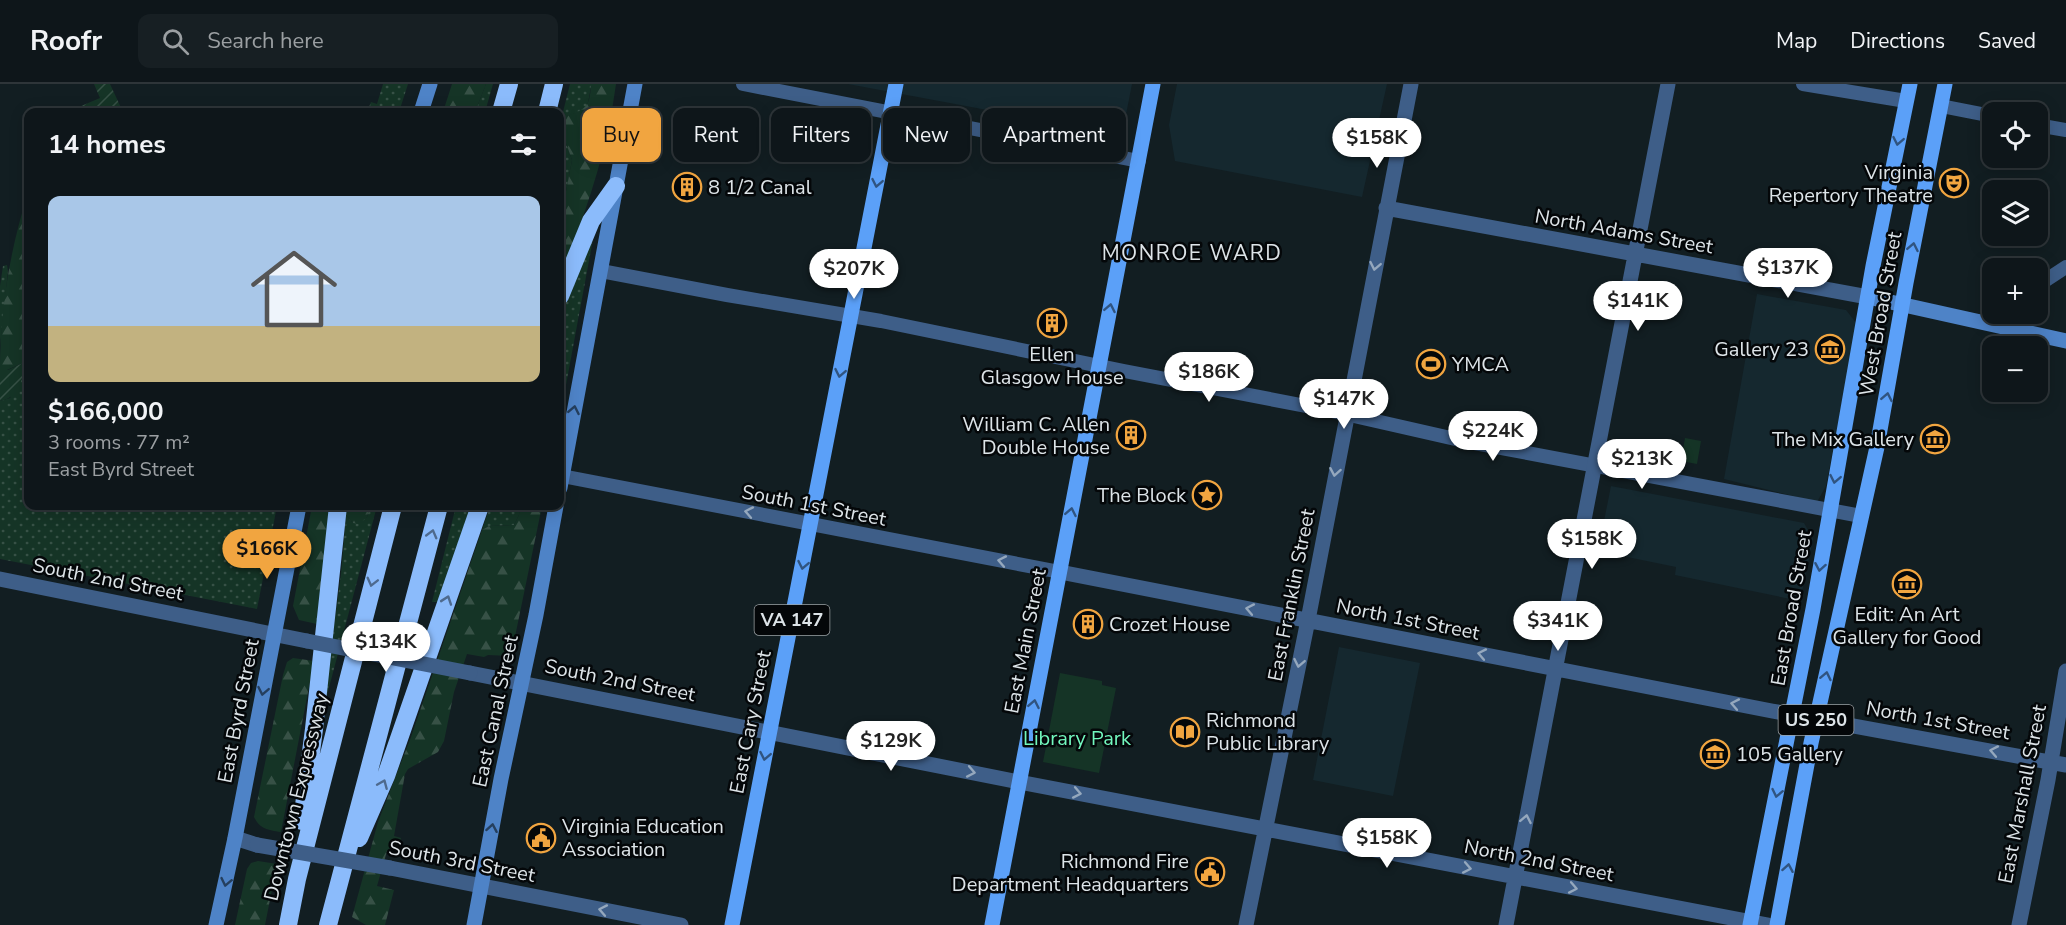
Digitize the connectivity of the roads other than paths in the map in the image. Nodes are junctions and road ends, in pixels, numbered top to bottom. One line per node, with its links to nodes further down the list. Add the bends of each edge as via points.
1 (430, 84): 15 (main road)
2 (509, 84): 16 (highway)
3 (554, 84): 17 (highway)
4 (635, 84): 26 (main road)
5 (743, 84): 19 (street)
6 (896, 84): 18 (main road, VA 147)
7 (1153, 84): 25 (main road, East Main Street)
8 (1411, 84): 27 (street, East Franklin Street)
9 (1668, 84): 28 (street)
10 (1803, 84): 13 (street)
11 (1910, 84): 13 (main road, West Broad Street / US 250)
12 (1945, 84): 14 (main road, West Broad Street / US 250)
13 (1906, 101): 33 (main road, West Broad Street / US 250, one-way to 33)
14 (1941, 106): 20 (street); 34 (main road, West Broad Street / US 250, one-way to 14)
15 (422, 108)
16 (502, 108)
17 (548, 108)
18 (891, 108)
19 (883, 113)
20 (1982, 114)
21 (2048, 127): 23 (street)
22 (970, 129): 25 (street)
23 (2066, 130)
24 (883, 150): 35 (main road, VA 147, one-way to 35)
25 (1139, 161): 39 (main road, East Main Street, one-way to 25)
26 (616, 186): 30 (main road); 32 (highway, via 591,221)
27 (1386, 208): 28 (street, North Adams Street); 40 (street, East Franklin Street, one-way to 40)
28 (1636, 254): 33 (street, North Adams Street); 41 (street)
29 (2066, 267): 31 (street)
30 (601, 271): 35 (street); 42 (main road, one-way to 30)
31 (2048, 279)
32 (564, 286)
33 (1868, 297): 34 (main road, North Adams Street); 50 (main road, West Broad Street / US 250, one-way to 50)
34 (1903, 305): 36 (main road, North Adams Street); 51 (main road, West Broad Street / US 250, one-way to 34)
35 (851, 316): 39 (street); 52 (main road, East Cary Street / VA 147, one-way to 52)
36 (1982, 317)
37 (2009, 324): 38 (main road, North Adams Street)
38 (2066, 340)
39 (1099, 366): 40 (street); 53 (main road, East Main Street, one-way to 39)
40 (1346, 414): 41 (street); 55 (street, East Franklin Street, one-way to 55)
41 (1596, 465): 50 (street); 57 (street)
42 (564, 466)
43 (564, 483): 52 (street, South 1st Street, one-way to 43)
44 (298, 510): 56 (main road, East Byrd Street)
45 (338, 510): 68 (highway)
46 (392, 510): 68 (highway, Downtown Expressway, one-way to 68)
47 (438, 510): 70 (highway, one-way to 47)
48 (479, 510): 70 (highway, one-way to 48, via 386,776)
49 (555, 510): 59 (main road, East Canal Street)
50 (1830, 510): 51 (street); 60 (main road, East Broad Street / US 250, one-way to 60)
51 (1861, 516): 61 (main road, US 250, one-way to 51)
52 (810, 524): 53 (street, South 1st Street, one-way to 52); 62 (main road, East Cary Street / VA 147, one-way to 62)
53 (1060, 572): 55 (street, North 1st Street, one-way to 53); 64 (main road, East Main Street, one-way to 53)
54 (0, 579): 56 (street, South 2nd Street)
55 (1308, 620): 57 (street, North 1st Street, one-way to 55); 65 (street, East Franklin Street, one-way to 65)
56 (273, 633): 59 (street, South 2nd Street, bridge); 66 (main road, East Byrd Street, one-way to 66)
57 (1555, 669): 60 (street, North 1st Street, one-way to 57); 67 (street, one-way to 57)
58 (2066, 671): 63 (street, East Marshall Street)
59 (522, 682): 62 (street, South 2nd Street); 69 (main road, East Canal Street, one-way to 59)
60 (1793, 715): 61 (street, North 1st Street); 71 (main road, East Broad Street / US 250, one-way to 71)
61 (1816, 719): 63 (street, North 1st Street, one-way to 61); 82 (main road, US 250, one-way to 61)
62 (770, 731): 64 (street, South 2nd Street, one-way to 64); 77 (main road, East Cary Street / VA 147, one-way to 77)
63 (2058, 764): 83 (street, East Marshall Street)
64 (1019, 782): 65 (street, North 2nd Street, one-way to 65); 78 (main road, East Main Street)
65 (1265, 828): 67 (street, North 2nd Street, one-way to 67); 79 (street, East Franklin Street)
66 (235, 838): 69 (street, South 3rd Street, bridge); 72 (main road, East Byrd Street, one-way to 72)
67 (1515, 877): 71 (street, North 2nd Street, one-way to 71); 80 (street)
68 (297, 879): 73 (highway, Downtown Expressway)
69 (482, 886): 75 (main road, East Canal Street); 76 (street, South 3rd Street, one-way to 69)
70 (334, 895): 74 (highway)
71 (1750, 923): 81 (street, North 2nd Street)
72 (216, 925)
73 (288, 925)
74 (327, 925)
75 (474, 925)
76 (681, 925)
77 (732, 925)
78 (992, 925)
79 (1246, 925)
80 (1506, 925)
81 (1768, 925)
82 (1778, 925)
83 (2019, 925)

